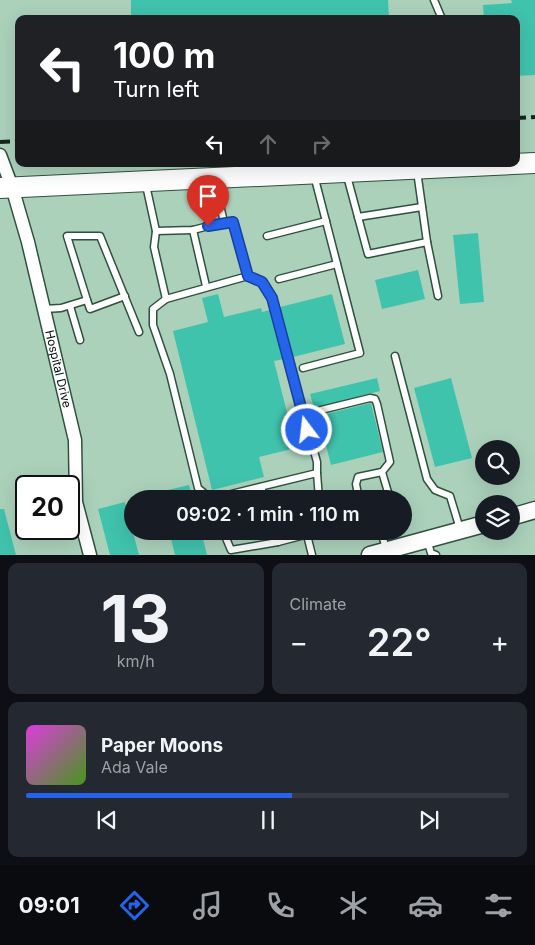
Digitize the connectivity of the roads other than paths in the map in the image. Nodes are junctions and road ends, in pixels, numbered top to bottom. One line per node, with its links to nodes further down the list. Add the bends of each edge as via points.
1 (434, 0): 2 (lane)
2 (440, 15)
3 (0, 155): 12 (street, Hospital Drive)
4 (520, 164): 5 (main road)
5 (535, 164)
6 (444, 167): 7 (main road)
7 (416, 169): 8 (main road); 13 (lane)
8 (346, 172): 9 (main road); 14 (lane)
9 (314, 174): 10 (main road); 15 (lane)
10 (213, 178): 11 (main road); 16 (lane)
11 (145, 181): 12 (main road); 18 (lane)
12 (6, 187): 30 (street, Hospital Drive)
13 (422, 207): 14 (lane); 20 (lane)
14 (358, 217): 20 (lane, via 368,254)
15 (326, 221): 19 (lane); 21 (lane)
16 (224, 222): 17 (lane); 22 (lane, via 233,222)
17 (193, 230): 18 (lane); 24 (lane)
18 (156, 231): 27 (lane, via 154,247)
19 (267, 236)
20 (427, 242): 26 (lane)
21 (337, 264): 23 (lane); 34 (lane, via 360,353)
22 (248, 276): 24 (lane); 37 (lane, via 262,282 272,298 317,462)
23 (279, 279)
24 (206, 286): 27 (lane)
25 (125, 296): 28 (lane, via 90,309); 28 (lane, via 100,236 67,236); 31 (lane)
26 (438, 296)
27 (166, 299): 39 (lane, via 153,309 153,325 170,374)
28 (87, 300): 29 (lane)
29 (70, 306): 30 (lane); 32 (lane)
30 (44, 310): 57 (street, Hospital Drive, via 76,440 76,502)
31 (139, 332)
32 (80, 340)
33 (395, 356): 48 (lane, via 427,479 435,490 450,496)
34 (303, 368)
35 (321, 410): 36 (lane, via 370,398 375,400 390,462)
36 (382, 472): 43 (lane, via 358,477); 44 (lane)
37 (317, 473): 38 (lane); 42 (lane)
38 (262, 487): 40 (lane); 41 (lane)
39 (200, 490)
40 (249, 490)
41 (263, 490)
42 (319, 490)
43 (357, 490)
44 (387, 490)
45 (535, 510): 46 (street)
46 (520, 514)
47 (475, 526): 48 (street)
48 (460, 530): 54 (street)
49 (226, 540): 55 (lane, via 230,550)
50 (286, 540): 53 (lane)
51 (308, 540): 58 (lane)
52 (380, 540): 56 (lane)
53 (278, 542): 55 (lane)
54 (431, 551): 56 (street)
55 (242, 552)
56 (378, 553)
57 (90, 555)
58 (312, 555)

